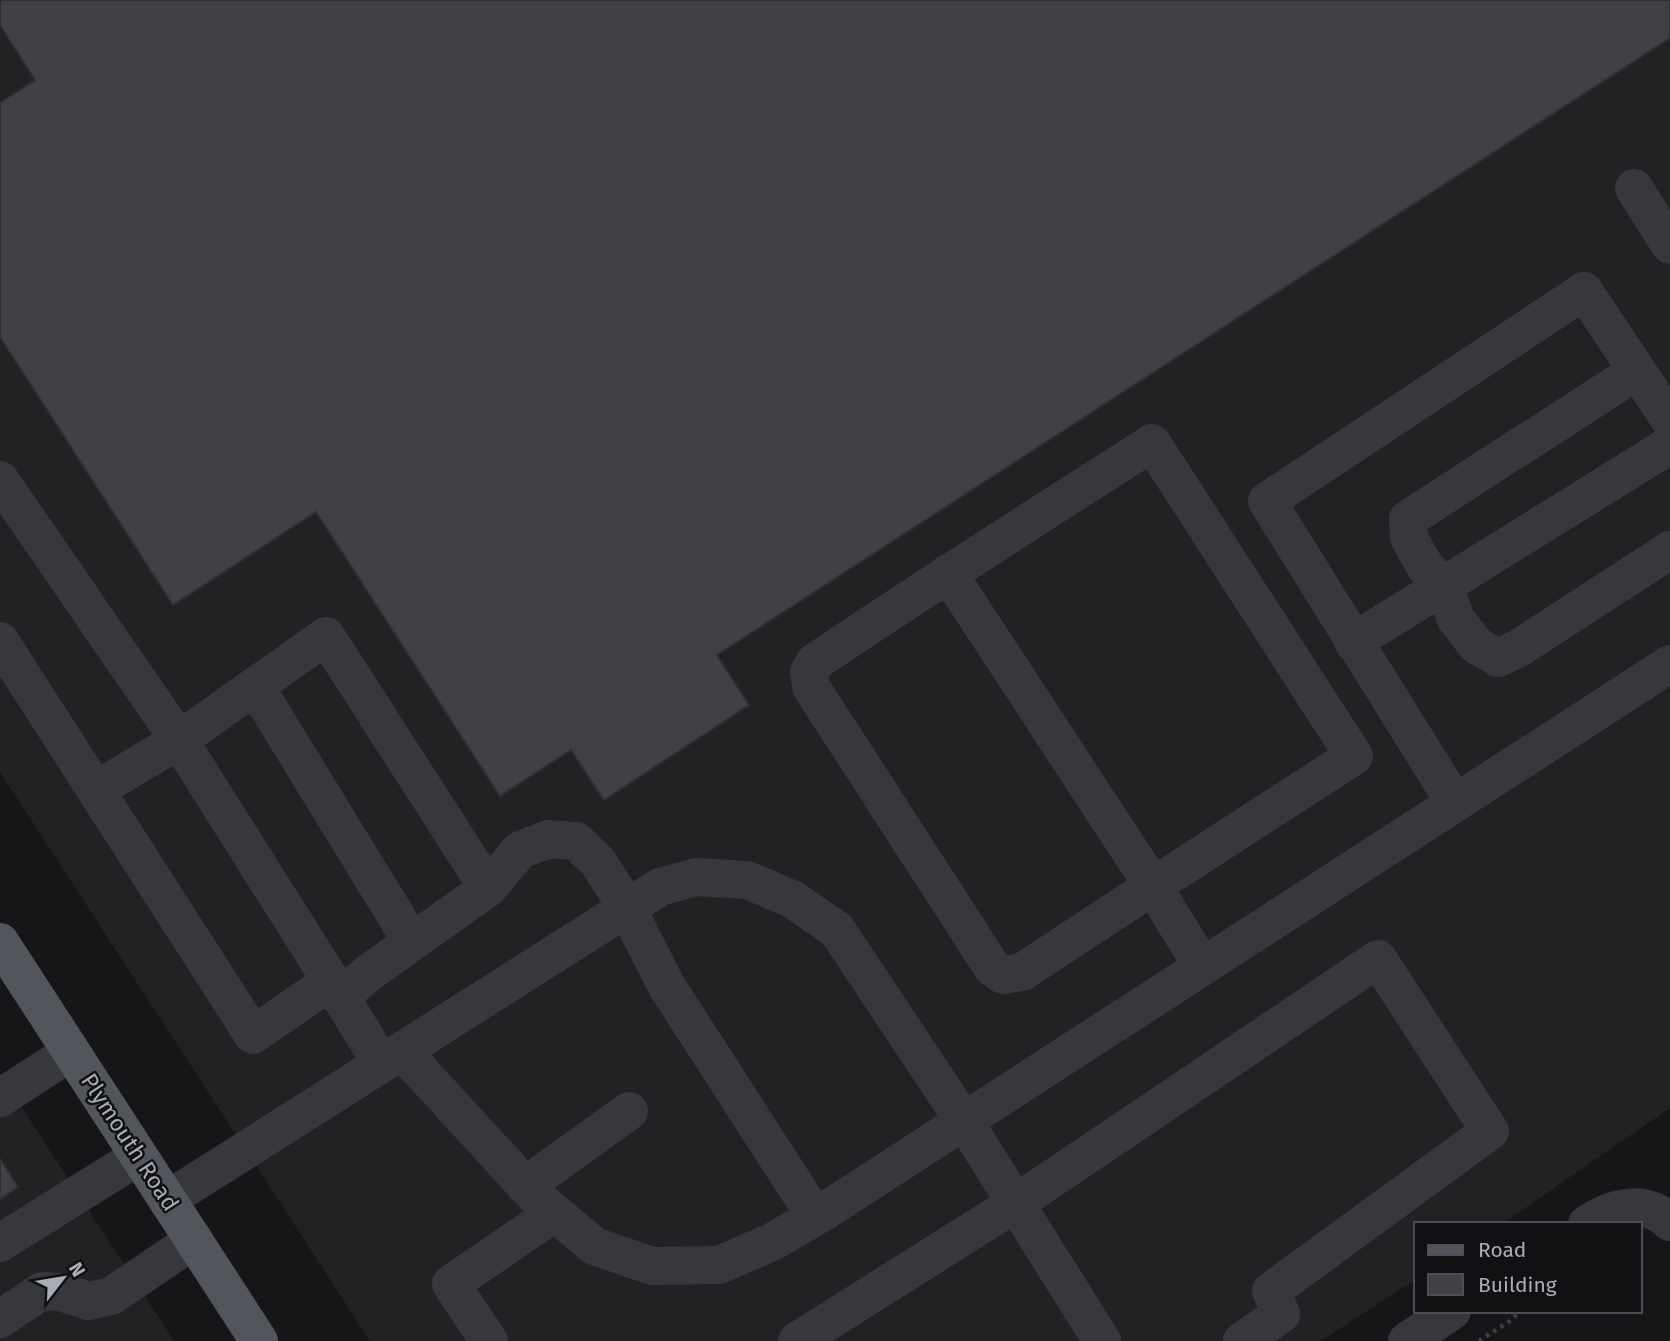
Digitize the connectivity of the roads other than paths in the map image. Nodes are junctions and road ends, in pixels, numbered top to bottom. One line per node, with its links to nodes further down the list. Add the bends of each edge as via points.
1 (1634, 188): 2 (street)
2 (1670, 245)
3 (1637, 371): 4 (street); 9 (street, via 1408,519 1409,538 1426,568); 11 (street, via 1584,291 1267,501)
4 (1670, 420)
5 (1670, 445): 9 (street)
6 (0, 480): 14 (street)
7 (1670, 550): 9 (street, via 1498,658 1476,645 1456,619)
8 (948, 573): 17 (street); 17 (street, via 815,662 809,673 811,687 992,967 1003,975 1023,972); 17 (street, via 1152,443 1354,756)
9 (1444, 586): 11 (street)
10 (0, 641): 15 (street)
11 (1353, 642): 16 (street)
12 (1670, 664): 16 (street)
13 (255, 686): 14 (street); 18 (street, via 326,636); 20 (street)
14 (179, 740): 15 (street); 23 (street)
15 (96, 790): 23 (street, via 253,1035)
16 (1455, 803): 22 (street)
17 (1153, 886): 22 (street)
18 (488, 888): 19 (street, via 520,850 549,839 576,841 598,862); 20 (street)
19 (626, 906): 25 (street); 28 (street, via 660,887 696,877 747,880 792,899 836,930); 35 (street, via 666,985)
20 (412, 942): 23 (street)
21 (5, 963): 24 (main road, Plymouth Road)
22 (1202, 966): 28 (street)
23 (336, 989): 25 (street)
24 (71, 1052): 26 (street); 29 (main road, Plymouth Road)
25 (392, 1057): 30 (street); 31 (street)
26 (0, 1098)
27 (629, 1111): 30 (street)
28 (964, 1121): 32 (street); 35 (street)
29 (139, 1156): 31 (main road, Plymouth Road); 38 (street)
30 (525, 1186): 33 (street)
31 (167, 1200): 37 (main road, Plymouth Road)
32 (1016, 1203): 43 (street); 44 (street); 45 (street, via 1378,959 1490,1131 1272,1291 1281,1314)
33 (554, 1213): 35 (street, via 594,1246 652,1266 719,1265 772,1242); 42 (street, via 451,1284)
34 (1655, 1215): 36 (street, via 1616,1208)
35 (815, 1216)
36 (1591, 1222)
37 (194, 1240): 40 (street, via 111,1296 89,1301 42,1291); 41 (main road, Plymouth Road)
38 (0, 1243)
39 (1449, 1313): 46 (street)
40 (0, 1319)
41 (259, 1341)
42 (489, 1341)
43 (797, 1341)
44 (1102, 1341)
45 (1242, 1341)
46 (1407, 1341)

